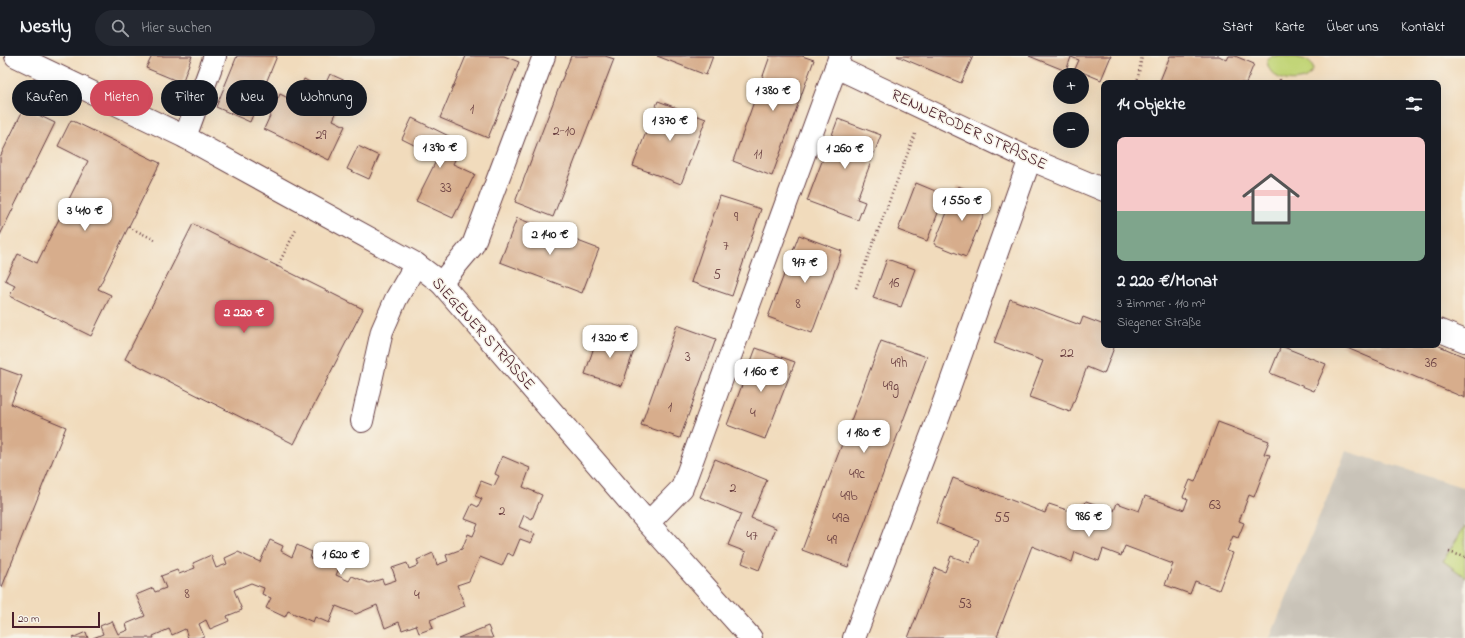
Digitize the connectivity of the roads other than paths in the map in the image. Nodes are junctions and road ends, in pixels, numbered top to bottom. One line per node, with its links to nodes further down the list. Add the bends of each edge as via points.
1 (16, 56): 5 (street, SIEGENER STRASSE)
2 (215, 56): 5 (street)
3 (544, 56): 9 (street, via 473,244)
4 (838, 62): 6 (street, RENNERODER STRASSE, via 925,109); 13 (street, via 682,488)
5 (185, 137): 8 (street, SIEGENER STRASSE)
6 (1030, 159): 7 (street, RENNERODER STRASSE); 15 (street, via 940,416)
7 (1101, 189)
8 (416, 264): 9 (street, SIEGENER STRASSE); 12 (street, via 382,331)
9 (441, 283): 13 (street, SIEGENER STRASSE)
10 (1441, 331): 11 (street)
11 (1465, 341)
12 (362, 421)
13 (648, 524): 14 (street, SIEGENER STRASSE)
14 (752, 638)
15 (854, 638)

